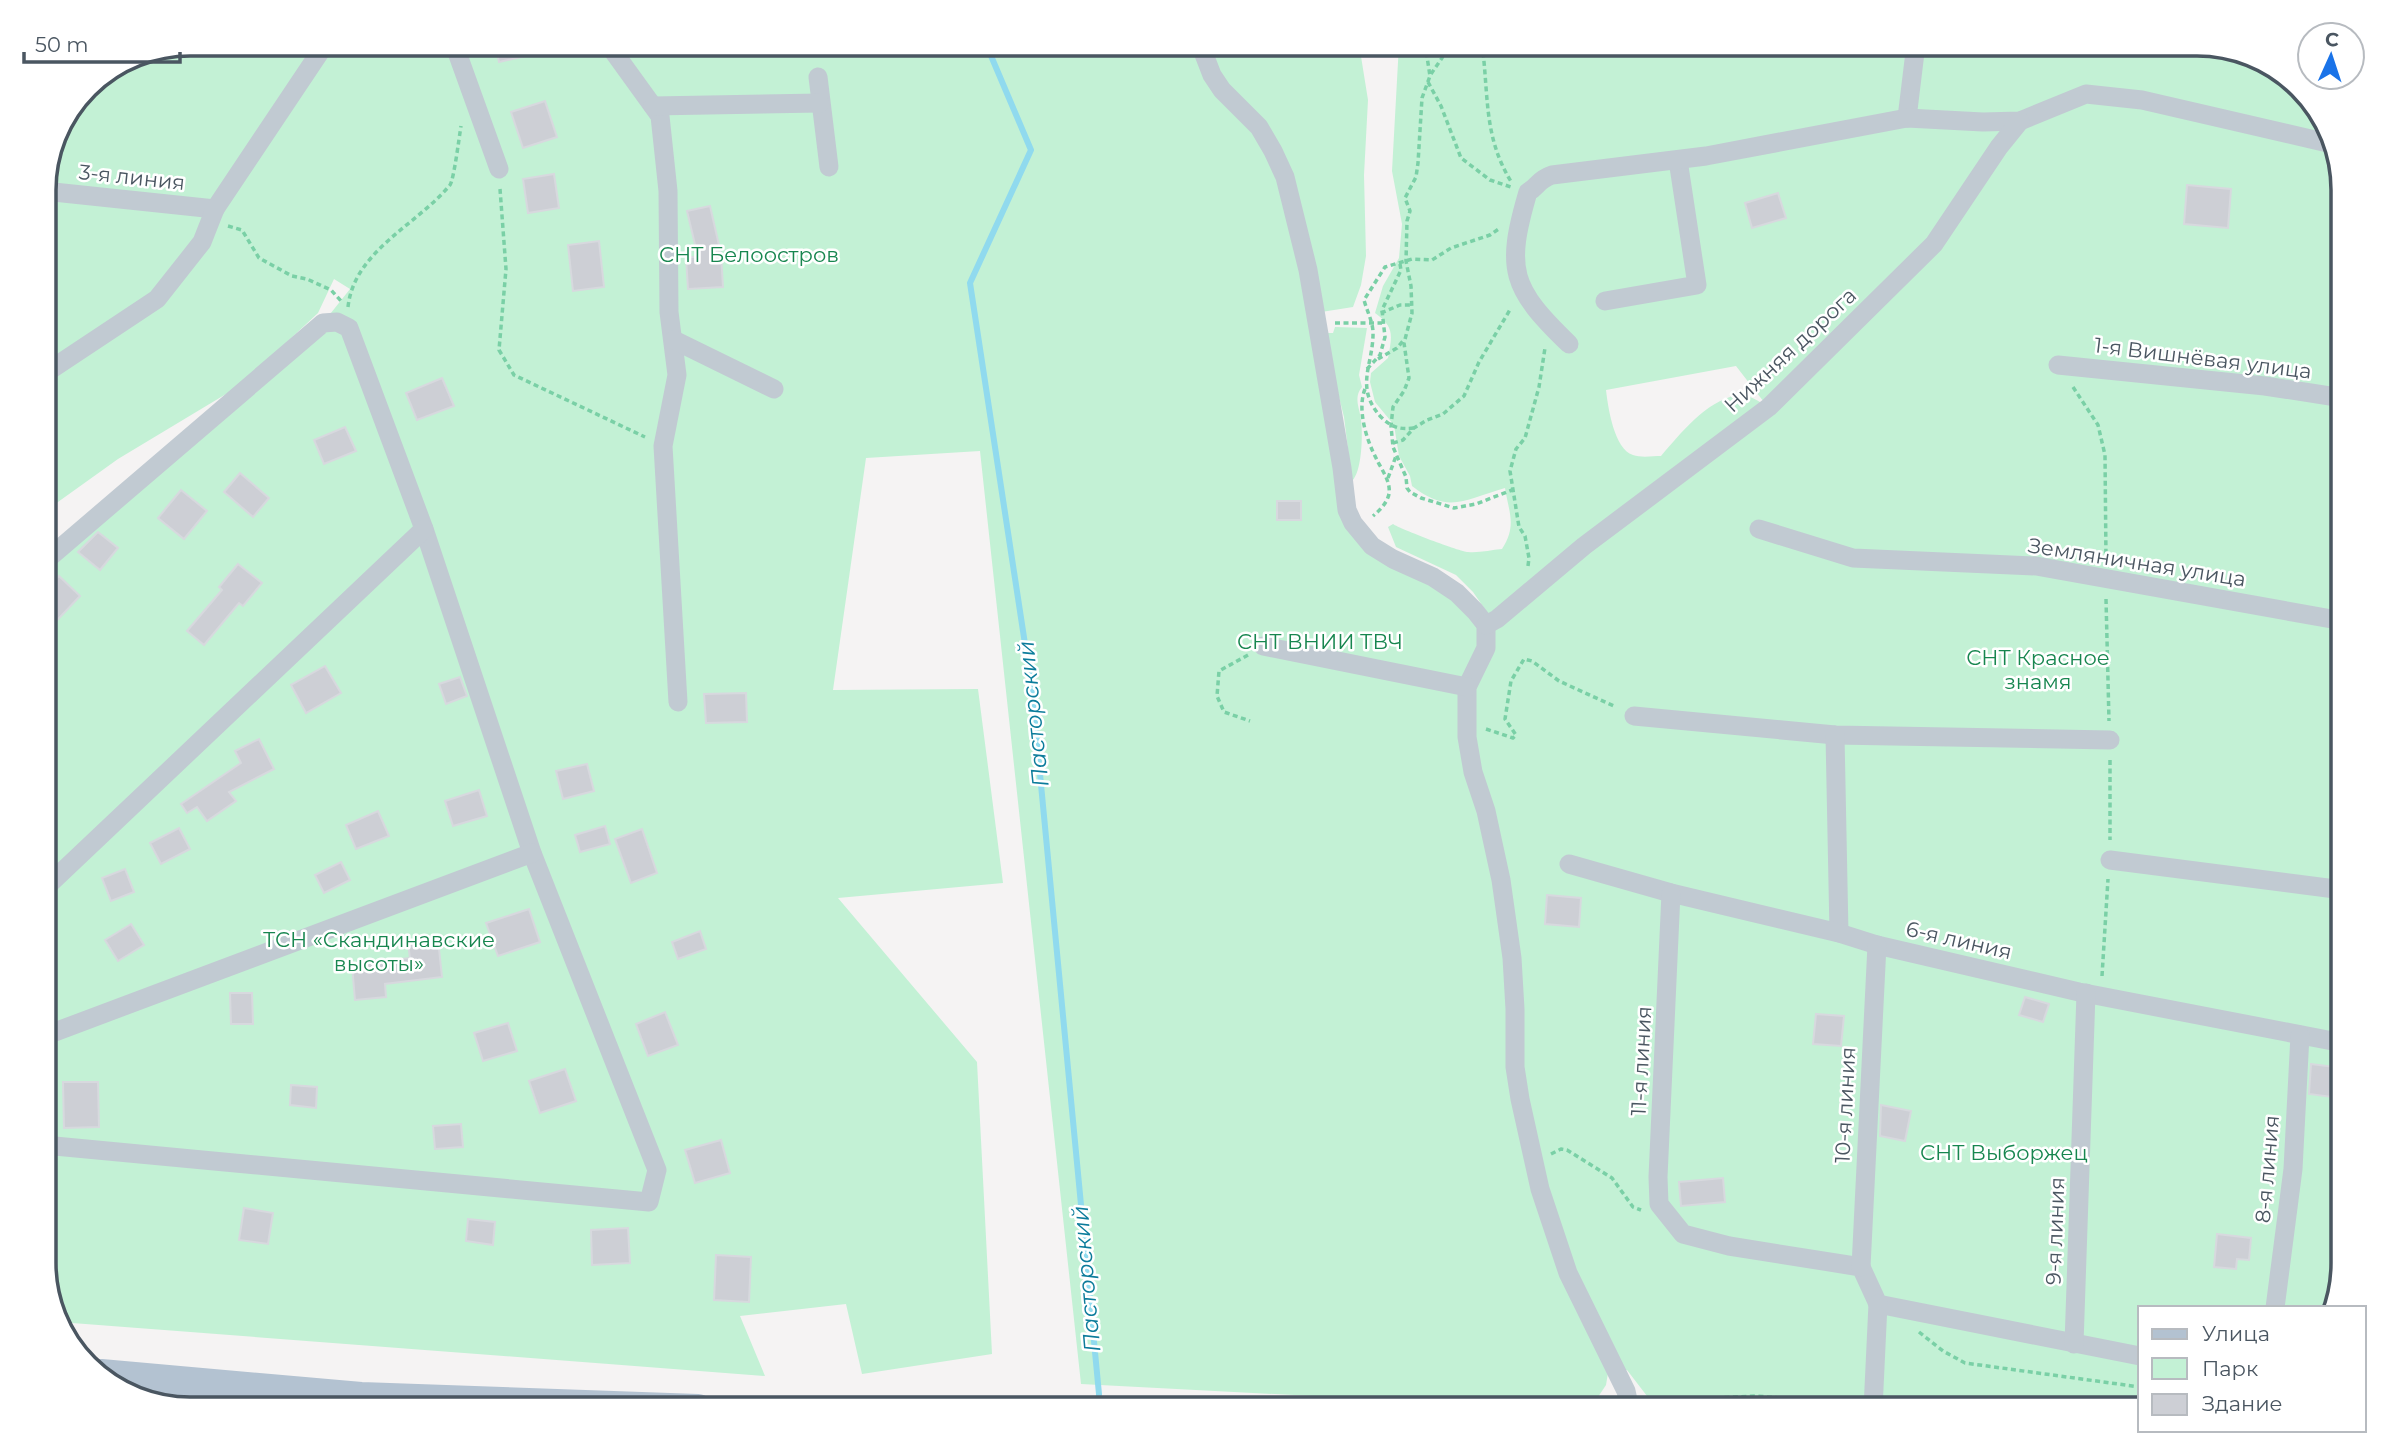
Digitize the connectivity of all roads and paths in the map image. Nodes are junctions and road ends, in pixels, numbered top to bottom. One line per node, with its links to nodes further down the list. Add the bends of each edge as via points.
1 (308, 56): 25 (street)
2 (458, 56): 12 (street)
3 (617, 56): 14 (street)
4 (1205, 56): 33 (street, via 1222,90 1259,127 1285,177)
5 (1427, 56): 9 (path)
6 (1441, 56): 9 (path)
7 (1483, 56): 11 (path, via 1490,133 1496,155 1516,190 1490,180 1461,158)
8 (1915, 56): 15 (street)
9 (1430, 76): 11 (path)
10 (818, 77): 13 (street)
11 (1428, 82): 26 (path, via 1422,98 1416,177 1405,198 1410,211)
12 (470, 91): 22 (street); 32 (path, via 452,182 370,259 350,289)
13 (820, 103): 14 (street); 21 (street)
14 (653, 106): 37 (street, via 660,116 668,191 669,312)
15 (1907, 118): 17 (street); 20 (street)
16 (2020, 121): 17 (street); 18 (street, via 2086,94 2142,100); 19 (street, Нижняя дорога)
17 (1983, 122): 19 (street)
18 (2322, 142)
19 (1999, 147): 59 (street, Нижняя дорога, via 1934,244 1769,407)
20 (1678, 160): 24 (street, via 1541,178 1528,192); 29 (street, via 1697,285)
21 (829, 167)
22 (499, 169): 50 (path, via 506,269 499,350 509,367 514,375)
23 (56, 193): 25 (street, 3-я линия)
24 (1523, 209): 26 (path, via 1490,235 1432,260); 28 (street, via 1515,238)
25 (212, 215): 32 (path, via 243,230 259,258 331,290); 42 (street, via 202,242 157,299)
26 (1406, 261): 27 (path); 30 (path)
27 (1400, 264): 31 (path); 36 (path, via 1385,267 1364,300)
28 (1521, 287): 35 (street); 48 (path, via 1464,396 1443,414)
29 (1605, 301)
30 (1412, 305): 31 (path); 38 (path)
31 (1381, 313): 34 (path)
32 (347, 317): 55 (street); 57 (street, via 323,323)
33 (1316, 323): 36 (path); 54 (street, via 1347,510)
34 (1382, 323): 36 (path); 40 (path, via 1385,337)
35 (1547, 323): 39 (street); 53 (path, via 1539,387 1510,471)
36 (1372, 324): 43 (path)
37 (674, 340): 45 (street); 50 (street, via 677,375)
38 (1405, 340): 40 (path); 47 (path, via 1409,378 1393,407)
39 (1569, 344)
40 (1377, 360): 43 (path)
41 (2058, 365): 46 (street, 1-я Вишнёвая улица); 58 (path, via 2098,425 2105,455)
42 (56, 366)
43 (1367, 369): 44 (path)
44 (1366, 387): 47 (path, via 1371,405); 52 (path, via 1361,400 1367,432)
45 (774, 389)
46 (2331, 396)
47 (1391, 426): 48 (path); 49 (path)
48 (1414, 428): 49 (path)
49 (1393, 443): 51 (path)
50 (663, 446): 64 (street)
51 (1396, 456): 52 (path); 53 (path, via 1410,492 1449,507 1476,504)
52 (1387, 480): 54 (path, via 1389,496 1382,508)
53 (1512, 490): 59 (path, via 1529,558)
54 (1354, 526): 61 (street, via 1372,546 1457,593)
55 (424, 529): 70 (street); 73 (street)
56 (1759, 529): 58 (street, Земляничная улица, via 1853,558 2036,566)
57 (56, 552)
58 (2106, 577): 60 (street, Земляничная улица); 69 (path)
59 (1525, 596): 61 (street, Нижняя дорога)
60 (2331, 619)
61 (1486, 625): 63 (street, via 1486,648)
62 (1263, 646): 63 (street); 66 (path, via 1219,671 1217,696 1224,712)
63 (1467, 687): 83 (street, via 1470,757 1501,880 1512,958 1515,1067)
64 (678, 702)
65 (1633, 716): 67 (path, via 1524,659 1511,681 1505,719 1516,735 1513,738); 68 (street)
66 (1250, 721)
67 (1483, 728)
68 (1835, 735): 69 (street); 76 (street)
69 (2110, 740): 71 (path)
70 (532, 853): 79 (street); 82 (street, via 657,1170 649,1202)
71 (2110, 860): 74 (street); 78 (path)
72 (1569, 863): 75 (street, 6-я линия)
73 (56, 878)
74 (2331, 888)
75 (1671, 893): 76 (street, 6-я линия); 84 (street, 11-я линия)
76 (1839, 933): 77 (street, 6-я линия)
77 (1877, 945): 78 (street, 6-я линия); 85 (street, 10-я линия)
78 (2093, 994): 80 (street, 6-я линия); 88 (street, 9-я линия)
79 (56, 1032)
80 (2300, 1035): 81 (street, 6-я линия); 87 (street, 8-я линия, via 2293,1169)
81 (2331, 1041)
82 (56, 1146)
83 (1533, 1159): 84 (path, via 1567,1150 1612,1178 1633,1207 1642,1211); 93 (street, via 1568,1273)
84 (1659, 1204): 85 (street, via 1683,1234)
85 (1861, 1267): 86 (street)
86 (1886, 1306): 88 (street); 91 (path, via 1965,1363); 96 (street)
87 (2275, 1306)
88 (2074, 1344): 89 (street)
89 (2138, 1356)
90 (118, 1375): 92 (main road)
91 (2138, 1387)
92 (361, 1397)
93 (1627, 1397)
94 (1743, 1397): 95 (path)
95 (1766, 1397)
96 (1874, 1397)

